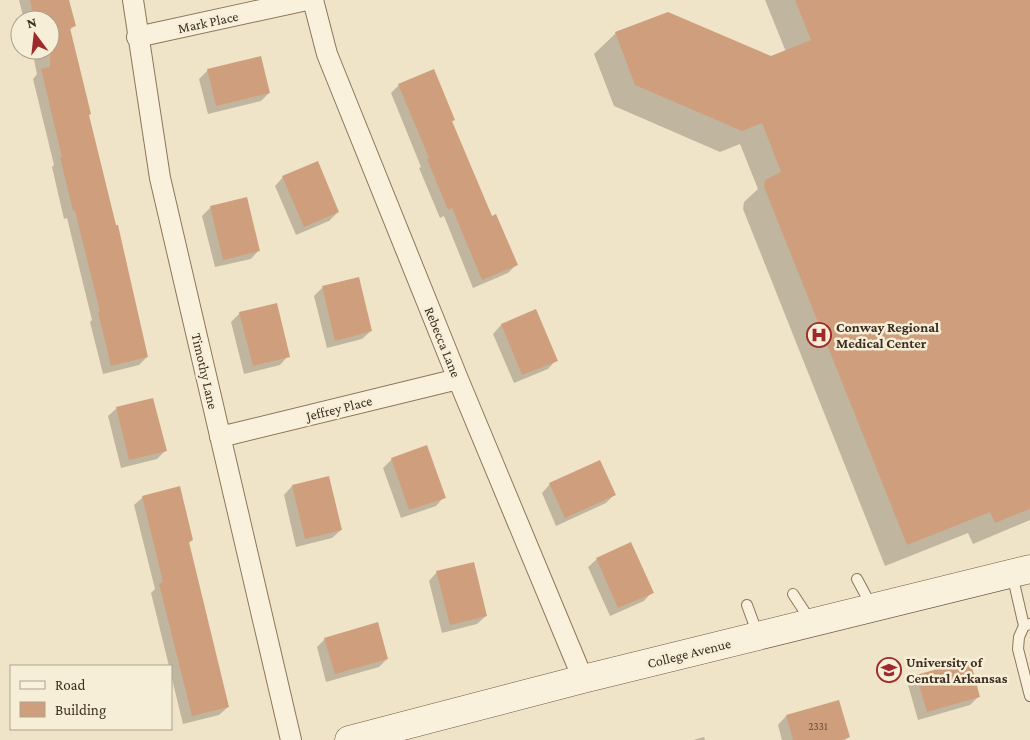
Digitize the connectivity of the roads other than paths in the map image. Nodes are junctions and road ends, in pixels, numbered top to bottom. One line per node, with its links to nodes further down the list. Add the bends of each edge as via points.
1 (133, 0): 4 (street, Timothy Lane)
2 (307, 0): 4 (street, Mark Place)
3 (313, 0): 5 (street, Rebecca Lane, via 327,54)
4 (138, 37): 6 (street, Timothy Lane, via 160,178)
5 (458, 380): 6 (street, Jeffrey Place); 15 (street, Rebecca Lane)
6 (220, 437): 17 (street, Timothy Lane)
7 (1021, 571): 11 (street, College Avenue); 13 (lane)
8 (858, 579): 11 (lane)
9 (793, 594): 12 (lane)
10 (747, 605): 14 (lane)
11 (872, 608): 12 (street, College Avenue)
12 (812, 622): 14 (street, College Avenue)
13 (1027, 625): 16 (lane, via 1019,637 1018,649)
14 (758, 636): 15 (street, College Avenue)
15 (583, 679): 18 (street, College Avenue)
16 (1030, 696)
17 (291, 740)
18 (349, 740)

